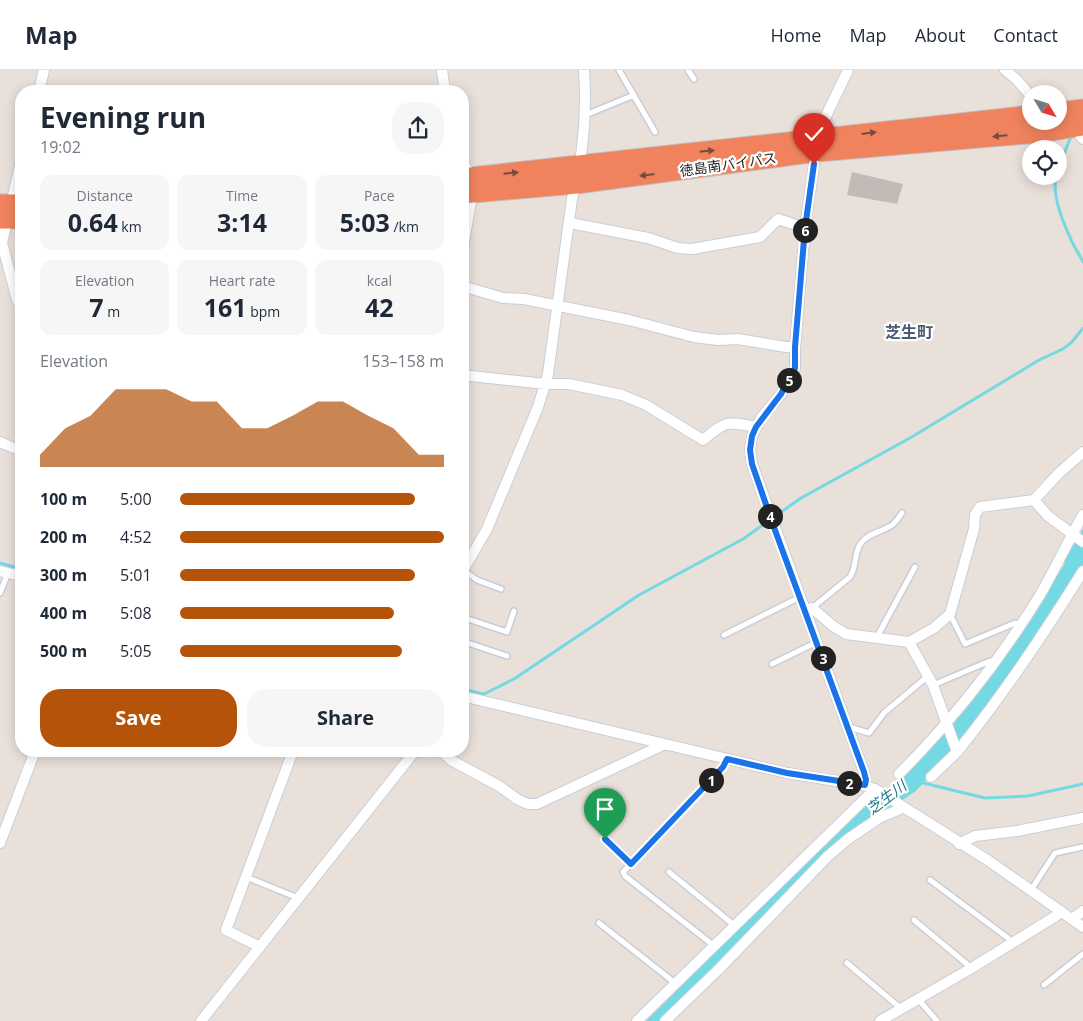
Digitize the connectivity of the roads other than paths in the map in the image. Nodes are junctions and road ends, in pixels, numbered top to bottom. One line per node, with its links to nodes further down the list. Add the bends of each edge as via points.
1 (44, 70): 9 (street)
2 (442, 70): 10 (street)
3 (584, 70): 13 (street)
4 (619, 70): 12 (lane)
5 (688, 70): 8 (lane)
6 (848, 70): 18 (street, via 825,118)
7 (1005, 70): 11 (street)
8 (694, 79)
9 (40, 85)
10 (444, 85)
11 (1022, 86)
12 (634, 95): 13 (lane); 17 (lane)
13 (583, 116): 19 (street)
14 (1022, 116): 18 (highway, 徳島南バイパス, one-way to 14)
15 (1068, 117): 16 (highway, 徳島南バイパス)
16 (1082, 125): 18 (highway, 徳島南バイパス, one-way to 18, via 1039,132)
17 (655, 132)
18 (818, 145): 19 (highway, 徳島南バイパス); 24 (street)
19 (577, 174): 20 (highway, 徳島南バイパス); 23 (street)
20 (469, 181)
21 (15, 189): 22 (street)
22 (10, 212): 26 (street, via 2,243)
23 (570, 223): 24 (street, via 692,249 760,237 778,219); 27 (street)
24 (805, 228): 28 (street)
25 (469, 288): 27 (street, via 504,298)
26 (15, 292)
27 (557, 306): 28 (street, via 694,337); 30 (street)
28 (795, 347): 31 (street, via 793,373)
29 (469, 376): 30 (street)
30 (545, 384): 31 (street, via 569,384 622,395 646,404 703,440 725,424 734,422); 39 (street, via 487,529)
31 (756, 427): 46 (street, via 750,450 752,464)
32 (0, 442): 33 (street)
33 (15, 448)
34 (1083, 452): 35 (street)
35 (1034, 500): 38 (street, via 1048,516); 49 (street, via 980,507 975,515)
36 (902, 513): 47 (lane, via 893,525 860,543 850,577)
37 (1083, 515): 38 (street)
38 (1077, 536): 51 (street)
39 (469, 560)
40 (915, 567): 53 (lane)
41 (1083, 571): 65 (street, via 1043,636 979,724)
42 (4, 572): 45 (lane)
43 (469, 573): 44 (lane, via 477,580)
44 (501, 589)
45 (0, 592)
46 (800, 597): 47 (street); 52 (lane)
47 (809, 610): 53 (street, via 846,634); 54 (street)
48 (514, 611): 50 (lane, via 507,632)
49 (950, 614): 51 (lane, via 965,644 1015,623); 55 (street, via 934,628)
50 (469, 619)
51 (1020, 624): 58 (street)
52 (724, 635)
53 (876, 639): 55 (street)
54 (817, 642): 59 (lane); 63 (street)
55 (909, 642): 60 (street)
56 (469, 643): 57 (lane)
57 (507, 656)
58 (995, 663): 60 (lane); 62 (street)
59 (772, 664)
60 (931, 680): 62 (street); 63 (lane, via 884,713 869,733)
61 (469, 698): 64 (street)
62 (946, 724): 65 (street); 71 (street)
63 (849, 727): 73 (street)
64 (665, 744): 69 (street, via 537,804 528,804); 70 (street)
65 (956, 750): 72 (street)
66 (33, 757): 77 (street)
67 (291, 757): 82 (street)
68 (409, 757): 85 (street)
69 (448, 757)
70 (727, 759): 73 (street, via 787,773); 80 (lane)
71 (899, 774)
72 (931, 777)
73 (870, 783): 74 (street); 91 (street)
74 (900, 806): 78 (street); 105 (street, via 848,839 828,856)
75 (1083, 818): 78 (street, via 975,836)
76 (605, 839): 80 (lane)
77 (0, 843)
78 (959, 844): 84 (street)
79 (1083, 847): 84 (lane, via 1055,854)
80 (631, 864): 94 (lane, via 623,872 625,876)
81 (669, 872): 91 (lane)
82 (246, 877): 85 (lane); 95 (street, via 226,930)
83 (930, 880): 93 (lane)
84 (1031, 891): 86 (street)
85 (298, 898): 95 (street)
86 (1061, 911): 88 (street); 93 (street)
87 (1083, 911): 88 (street)
88 (1072, 919): 92 (street)
89 (914, 920): 98 (lane)
90 (599, 923): 99 (lane)
91 (734, 925): 94 (street)
92 (1083, 926)
93 (1012, 944): 98 (street)
94 (713, 945): 99 (street)
95 (260, 946): 103 (street)
96 (1083, 954): 100 (lane)
97 (847, 963): 102 (lane)
98 (970, 969): 101 (street)
99 (675, 983): 104 (street)
100 (1044, 985)
101 (918, 998): 102 (street); 107 (lane)
102 (900, 1009): 106 (street)
103 (201, 1021)
104 (637, 1021)
105 (665, 1021)
106 (880, 1021)
107 (937, 1021)

